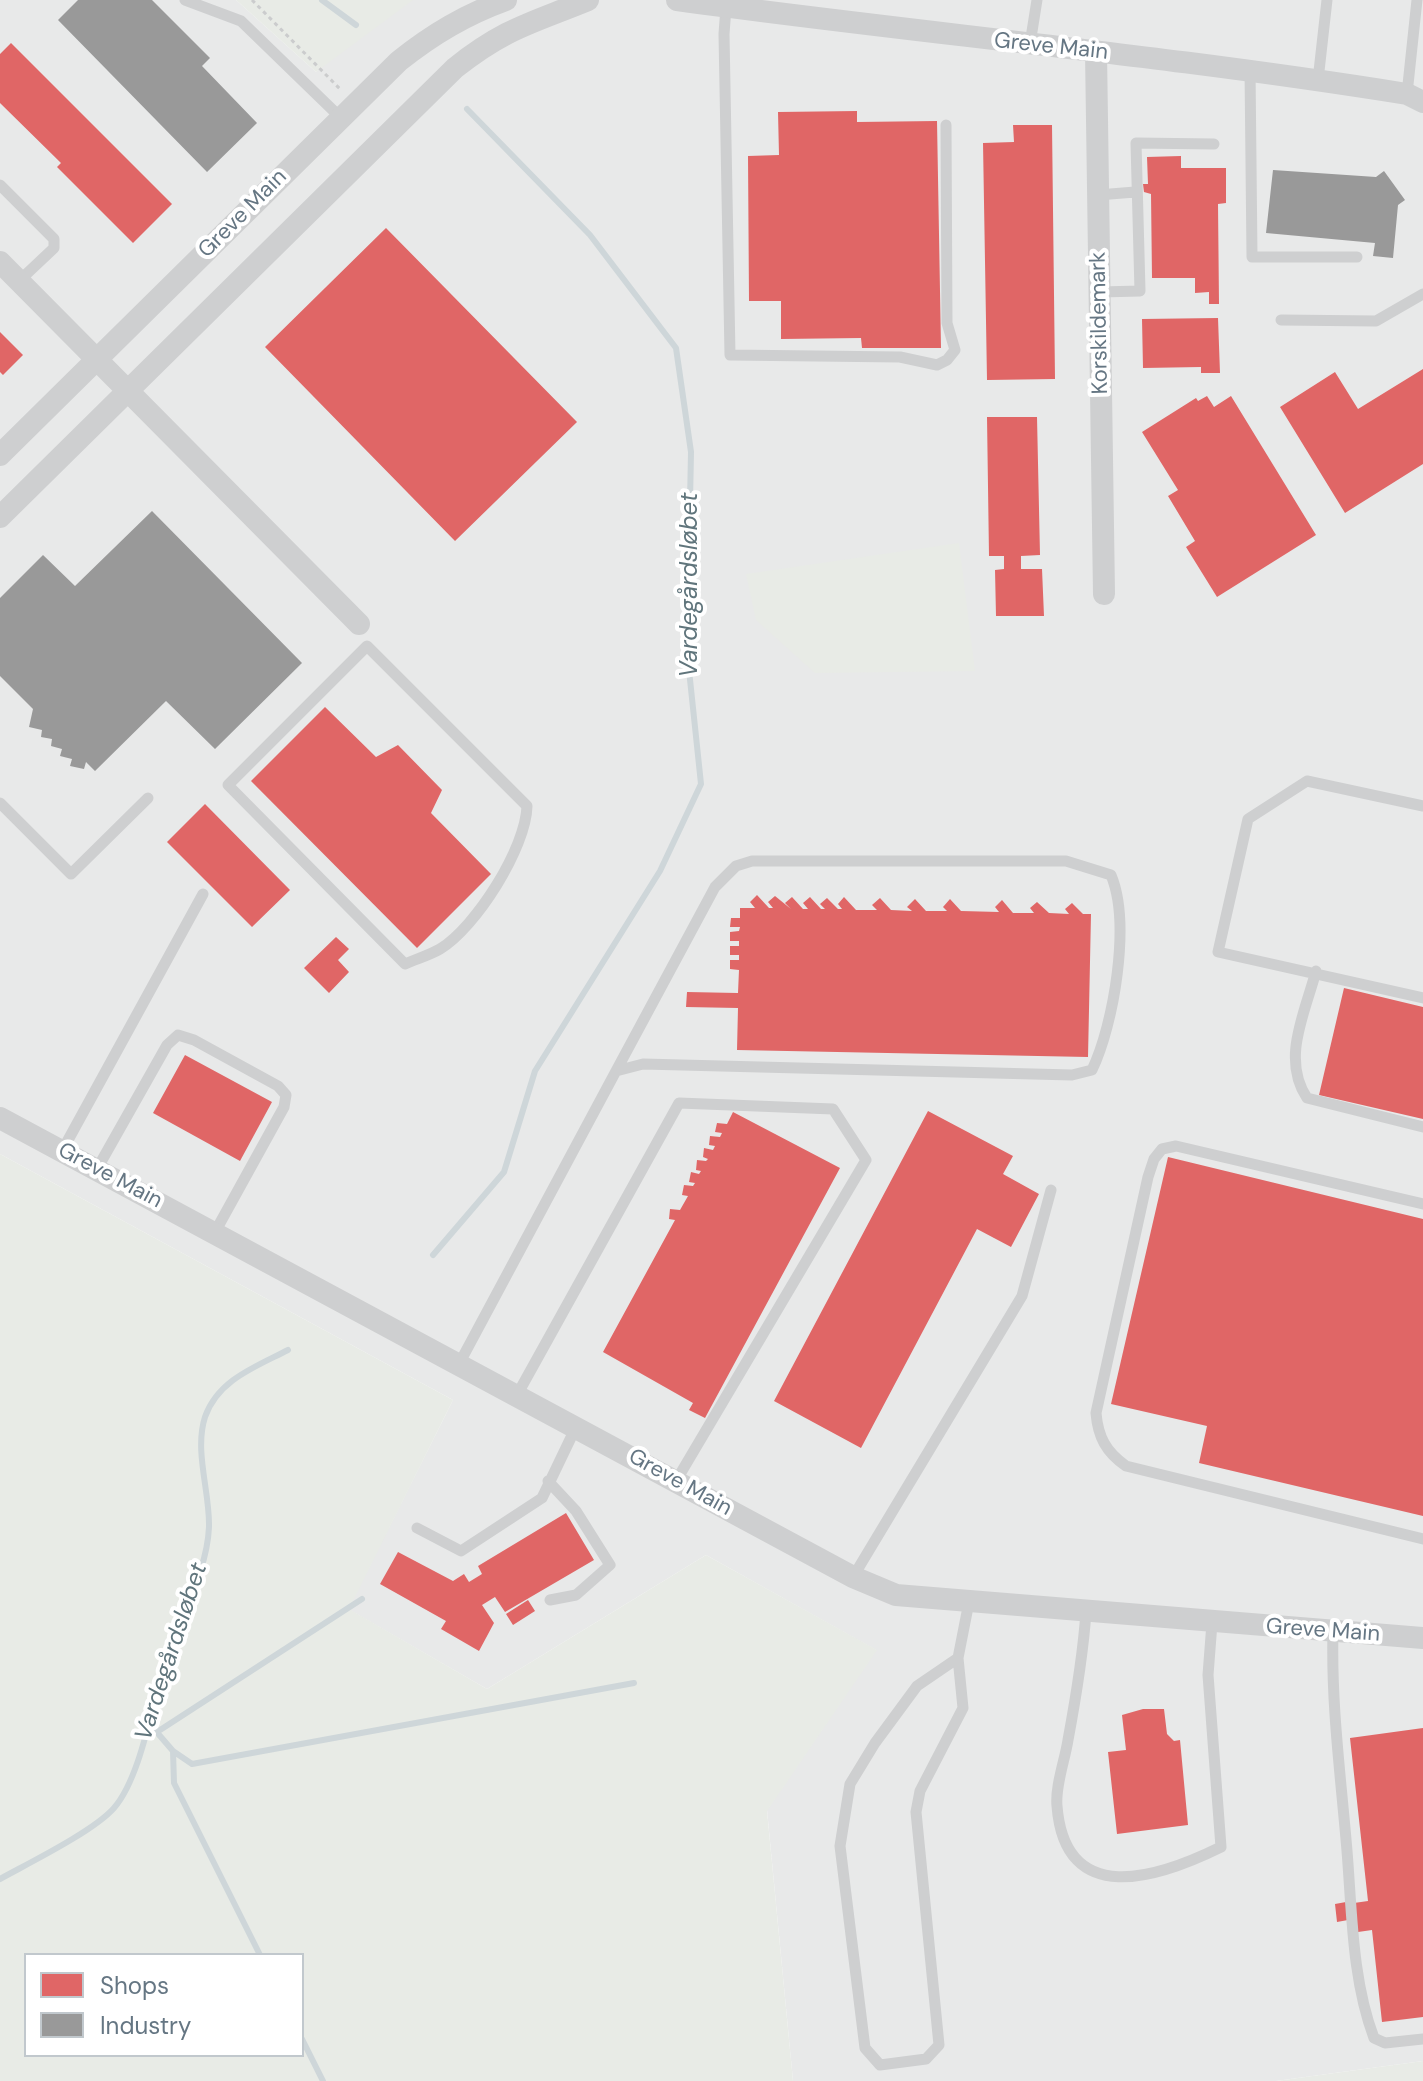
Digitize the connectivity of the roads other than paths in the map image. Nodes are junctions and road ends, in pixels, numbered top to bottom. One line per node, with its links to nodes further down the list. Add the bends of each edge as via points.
1 (185, 0): 14 (lane, via 241,21)
2 (506, 0): 14 (street, Greve Main, via 436,32)
3 (588, 0): 27 (street, Greve Main, via 523,23 490,40 455,68)
4 (677, 0): 8 (street, Greve Main)
5 (1037, 0): 9 (lane)
6 (1327, 0): 12 (lane)
7 (1419, 3): 13 (lane)
8 (726, 7): 9 (street, Greve Main); 15 (lane, via 730,355 900,357 937,365 947,360 955,350 947,323)
9 (1030, 45): 10 (street, Greve Main)
10 (1096, 52): 11 (street, Greve Main); 19 (street, Korskildemark)
11 (1250, 69): 12 (street, Greve Main); 20 (lane, via 1252,257)
12 (1318, 80): 13 (street, Greve Main)
13 (1415, 98)
14 (348, 111): 26 (street, Greve Main)
15 (946, 125)
16 (1214, 144): 18 (lane, via 1136,143)
17 (0, 185): 22 (lane, via 54,239 54,248)
18 (1135, 192): 19 (lane); 23 (lane, via 1140,291)
19 (1098, 195): 23 (street, Korskildemark)
20 (1357, 257)
21 (0, 262): 22 (street)
22 (19, 281): 26 (street)
23 (1100, 292): 30 (street, Korskildemark)
24 (1423, 294): 25 (lane, via 1376,321)
25 (1281, 320)
26 (96, 359): 27 (street); 28 (street, Greve Main)
27 (128, 390): 29 (street, Greve Main); 31 (street)
28 (0, 455)
29 (0, 517)
30 (1104, 594)
31 (359, 624): 32 (lane)
32 (367, 646): 32 (lane, via 228,785 405,964 442,948 495,891 527,825 527,806)
33 (148, 798): 34 (lane, via 71,874)
34 (0, 803)
35 (1423, 806): 37 (lane, via 1307,781 1248,819 1218,952)
36 (203, 894): 42 (lane)
37 (1316, 971): 38 (lane); 41 (lane, via 1293,1058 1297,1083 1307,1098)
38 (1423, 998)
39 (616, 1071): 39 (lane, via 643,1064 1057,1075 1092,1070 1117,972 1119,895 1111,875 1066,861 752,861 736,866 715,887); 47 (lane)
40 (0, 1118): 42 (street, Greve Main)
41 (1423, 1127)
42 (62, 1151): 43 (street, Greve Main)
43 (97, 1169): 46 (street, Greve Main); 46 (lane, via 167,1045 178,1035 194,1040 286,1095)
44 (1051, 1190): 54 (lane, via 1022,1296)
45 (1423, 1204): 53 (lane, via 1176,1146 1162,1149 1148,1177 1096,1413 1103,1443 1126,1466)
46 (215, 1232): 47 (street, Greve Main)
47 (459, 1364): 48 (street, Greve Main)
48 (517, 1395): 49 (street, Greve Main); 51 (lane, via 679,1103 833,1109 866,1160)
49 (576, 1426): 50 (lane); 51 (street, Greve Main)
50 (548, 1481): 52 (lane, via 542,1498 461,1551); 55 (lane, via 576,1511 610,1565 576,1595)
51 (676, 1481): 54 (street, Greve Main)
52 (417, 1528)
53 (1423, 1539)
54 (853, 1577): 56 (street, Greve Main, via 896,1595)
55 (550, 1600)
56 (969, 1602): 57 (street, Greve Main); 61 (lane)
57 (1086, 1612): 58 (street, Greve Main); 58 (lane, via 1082,1666 1056,1804 1067,1852 1094,1873 1115,1877 1174,1870 1221,1847 1208,1675)
58 (1212, 1623): 59 (street, Greve Main)
59 (1333, 1632): 60 (street, Greve Main); 62 (lane, via 1355,1943 1367,2020 1374,2038 1385,2043)
60 (1423, 1638)
61 (958, 1658): 61 (lane, via 917,1686 850,1784 840,1846 865,2048 880,2065 926,2059 939,2045 916,1812 920,1791 963,1708)
62 (1423, 2039)

